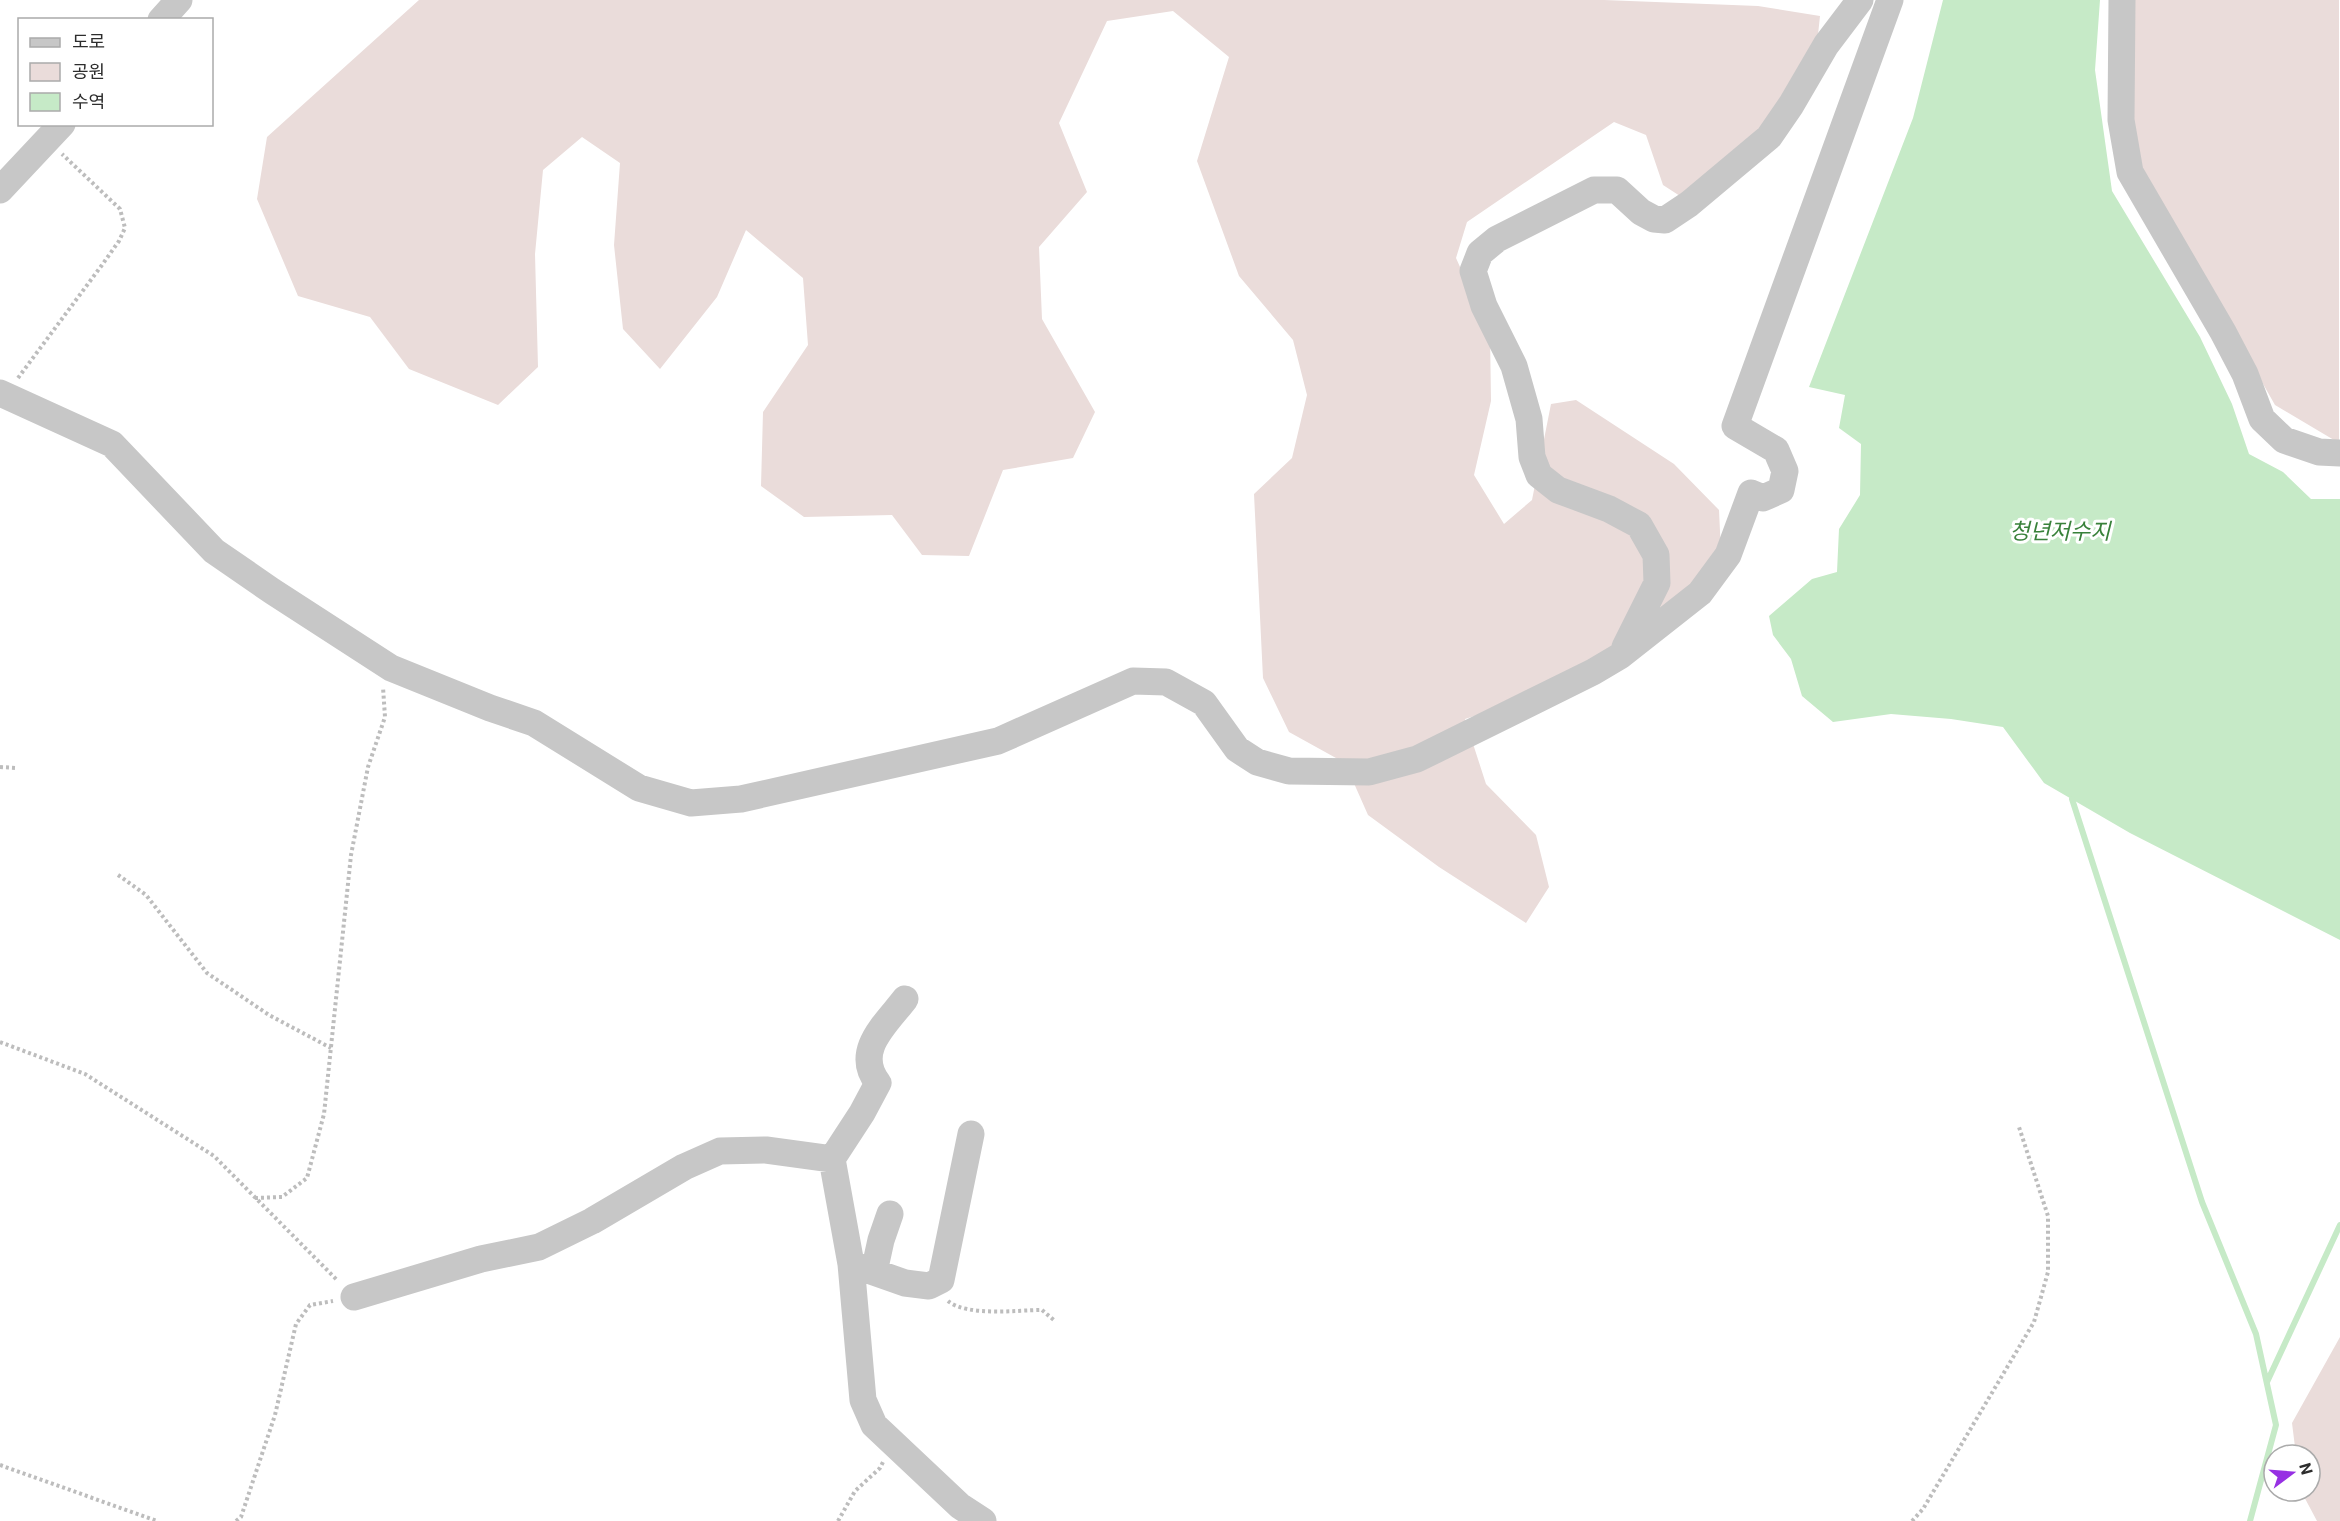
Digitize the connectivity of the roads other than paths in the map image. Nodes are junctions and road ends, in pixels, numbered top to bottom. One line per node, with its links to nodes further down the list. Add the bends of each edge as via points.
1 (179, 0): 5 (street)
2 (1860, 0): 10 (street, via 1826,45 1769,137 1689,204 1665,220 1654,219 1617,190 1594,190 1497,239 1480,254 1473,271 1484,306 1514,366 1539,475 1558,490 1639,525 1656,555 1657,583)
3 (1890, 0): 10 (street, via 1735,426 1776,450 1785,471 1781,490 1763,498 1751,493 1728,555 1700,593)
4 (2122, 0): 9 (street, via 2121,120 2130,172 2223,332 2262,419 2284,440 2319,452)
5 (163, 18)
6 (55, 132): 7 (street)
7 (0, 190)
8 (2, 394): 10 (street, via 112,444 214,551 391,668 534,723 639,788 691,803 741,799 998,741 1133,681 1167,682 1204,703 1237,749 1257,762 1289,771 1369,772 1417,759)
9 (2340, 453)
10 (1620, 656)
11 (905, 999): 13 (street, via 873,1039 868,1057 870,1073 878,1083)
12 (971, 1134): 15 (street, via 941,1280 929,1286 905,1283)
13 (832, 1159): 15 (street); 16 (street, via 766,1150 720,1151 539,1247 482,1258)
14 (890, 1214): 15 (street, via 881,1240)
15 (863, 1268): 17 (street, via 863,1400 874,1425 960,1506)
16 (354, 1297)
17 (983, 1521)

